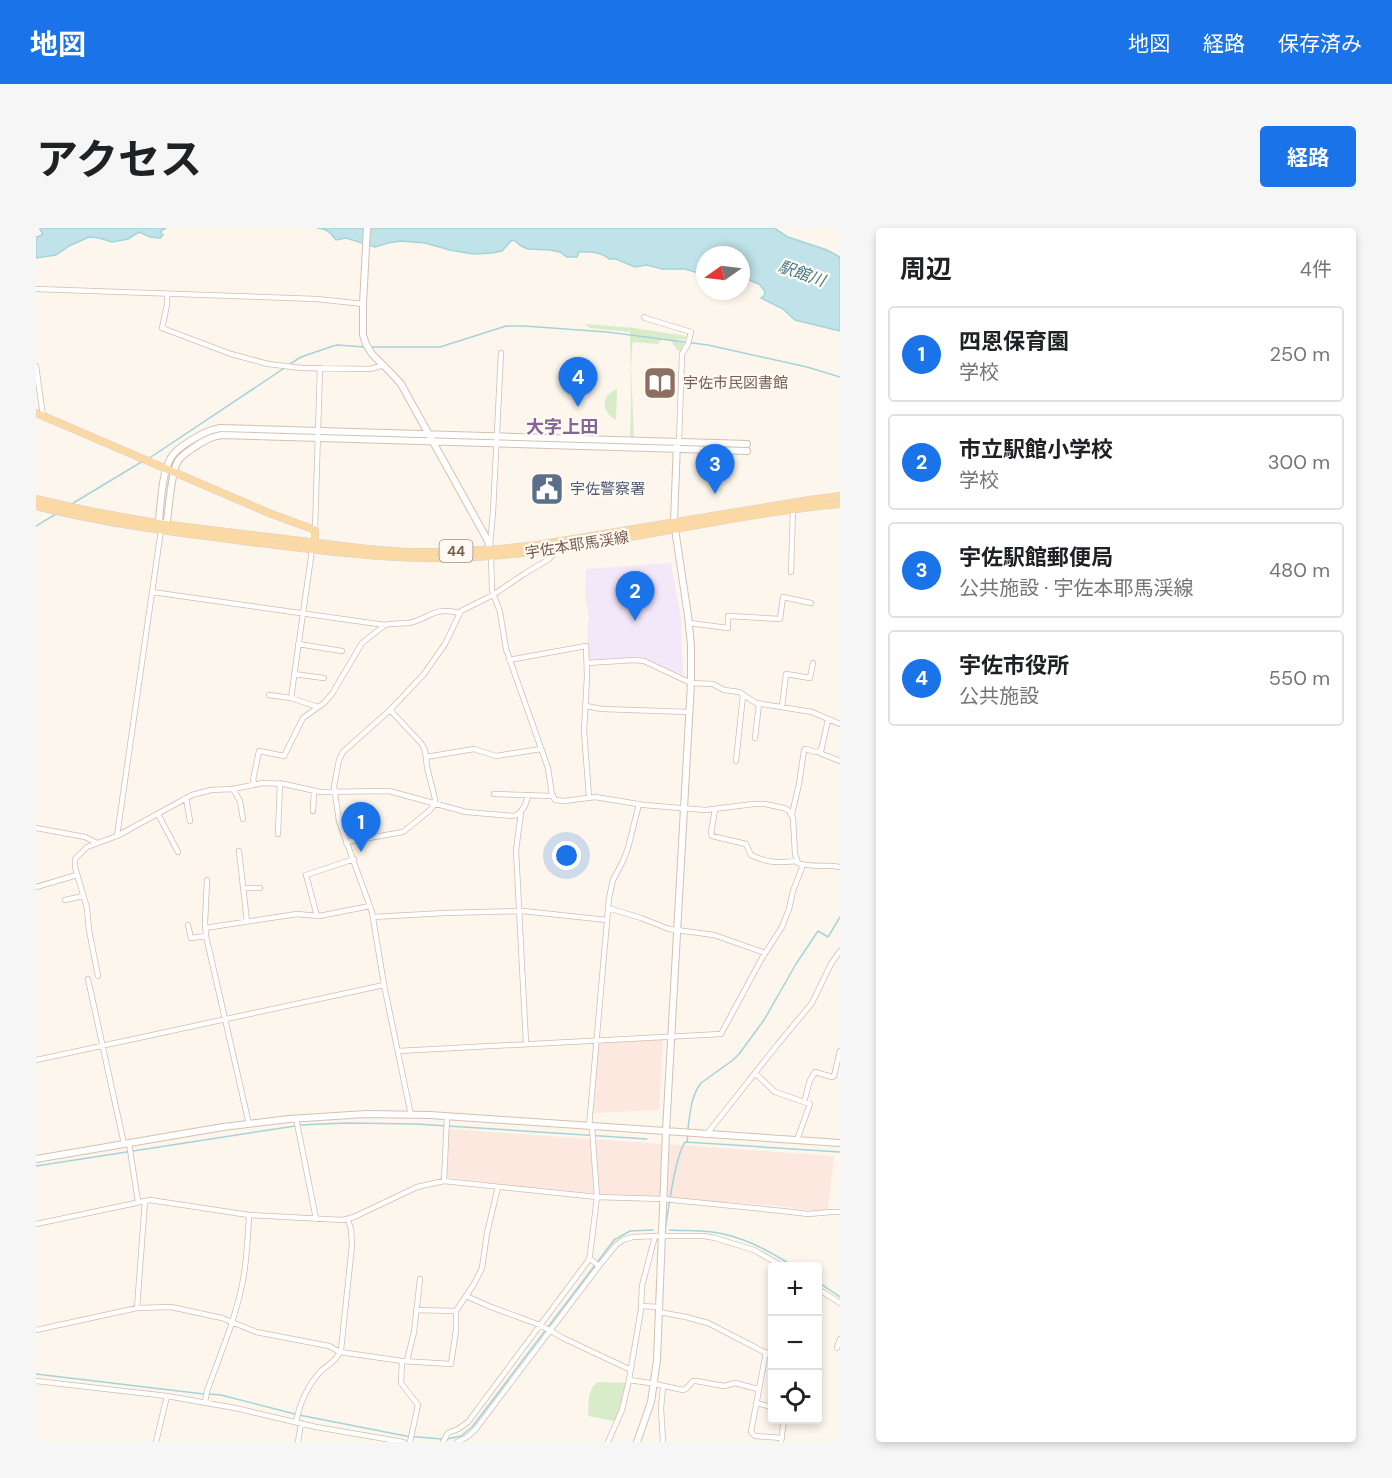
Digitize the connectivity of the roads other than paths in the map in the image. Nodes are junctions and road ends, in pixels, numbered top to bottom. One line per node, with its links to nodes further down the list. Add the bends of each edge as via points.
1 (367, 228): 4 (street)
2 (36, 289): 3 (street)
3 (167, 294): 4 (street); 9 (street, via 162,326 165,329 268,364)
4 (363, 303): 7 (street, via 364,339)
5 (644, 317): 15 (street, via 691,332 682,354)
6 (501, 353): 13 (street)
7 (384, 365): 9 (street, via 372,369); 12 (street, via 401,384)
8 (36, 366): 10 (street)
9 (320, 368): 11 (street)
10 (40, 414): 17 (main road)
11 (317, 434): 12 (street); 14 (street); 17 (street, via 218,435 186,453); 25 (street)
12 (428, 434): 13 (street); 14 (street)
13 (497, 439): 14 (street); 15 (street); 28 (street)
14 (432, 441): 28 (street)
15 (678, 444): 16 (street); 23 (street)
16 (747, 448)
17 (170, 470): 24 (street, via 167,522); 25 (main road)
18 (840, 496): 23 (main road, 宇佐本耶馬渓線 / 44)
19 (36, 499): 24 (main road, 宇佐本耶馬渓線 / 44)
20 (840, 504): 22 (main road, 宇佐本耶馬渓線 / 44)
21 (36, 506): 24 (main road, 宇佐本耶馬渓線 / 44, via 95,520)
22 (793, 510): 23 (main road, 宇佐本耶馬渓線 / 44); 29 (street)
23 (674, 525): 27 (main road, 宇佐本耶馬渓線 / 44); 28 (main road, 宇佐本耶馬渓線 / 44); 35 (street)
24 (162, 527): 26 (main road, 宇佐本耶馬渓線 / 44); 30 (street)
25 (315, 530): 26 (main road)
26 (314, 546): 28 (main road, 宇佐本耶馬渓線 / 44, via 400,558 453,559); 34 (street)
27 (554, 549): 28 (main road, 宇佐本耶馬渓線 / 44); 31 (street, via 549,559)
28 (491, 550): 31 (street)
29 (791, 572)
30 (152, 592): 34 (street); 84 (street)
31 (493, 595): 33 (street); 39 (street)
32 (811, 603): 35 (street, via 783,597 780,619 728,616 728,628)
33 (459, 613): 36 (street, via 440,611 410,622); 52 (street, via 446,644 430,667)
34 (302, 614): 36 (street); 37 (street)
35 (689, 623): 44 (street)
36 (385, 625): 50 (street, via 364,640 332,694)
37 (298, 644): 38 (street); 42 (street)
38 (342, 651)
39 (509, 660): 40 (street, via 586,646); 57 (street)
40 (587, 663): 44 (street, via 641,660); 49 (street)
41 (813, 663): 51 (street, via 810,678 786,674)
42 (294, 674): 43 (street); 47 (street)
43 (324, 678)
44 (691, 683): 46 (street, via 713,684); 53 (street)
45 (269, 695): 47 (street)
46 (743, 695): 48 (street); 60 (street)
47 (291, 698): 50 (street)
48 (759, 704): 51 (street); 56 (street)
49 (586, 706): 53 (street); 70 (street)
50 (318, 707): 63 (street, via 303,718 284,756 259,751)
51 (782, 707): 54 (street, via 812,712)
52 (390, 710): 59 (street, via 423,746); 66 (street, via 343,752)
53 (689, 712): 74 (street)
54 (828, 720): 55 (street); 58 (street)
55 (840, 724)
56 (755, 738)
57 (541, 750): 59 (street, via 496,756 474,749); 69 (street)
58 (819, 752): 61 (street); 79 (street, via 804,750)
59 (426, 757): 72 (street)
60 (736, 761)
61 (840, 761)
62 (280, 783): 63 (street); 65 (street); 83 (street)
63 (255, 785): 64 (street)
64 (233, 789): 71 (street, via 211,790); 80 (street)
65 (314, 791): 66 (street); 76 (street)
66 (334, 792): 72 (street, via 386,791); 85 (street)
67 (494, 794): 68 (street)
68 (528, 796): 69 (street); 77 (street)
69 (553, 796): 70 (street, via 560,802)
70 (589, 797): 73 (street)
71 (186, 798): 78 (street); 81 (street)
72 (435, 804): 77 (street, via 466,812 514,816); 85 (street, via 403,832)
73 (639, 804): 74 (street); 101 (street, via 627,853 612,884)
74 (684, 808): 75 (street); 109 (street)
75 (715, 810): 79 (street, via 765,804 784,808); 90 (street, via 712,836 746,844 751,855 764,861)
76 (313, 811)
77 (521, 811): 102 (street, via 516,850)
78 (158, 814): 84 (street); 88 (street)
79 (791, 814): 90 (street)
80 (243, 819)
81 (190, 821)
82 (36, 828): 86 (street)
83 (278, 834)
84 (117, 836): 86 (street)
85 (346, 842): 89 (street)
86 (97, 843): 93 (street, via 76,857)
87 (239, 851): 96 (street)
88 (178, 852)
89 (354, 859): 100 (street); 103 (street, via 306,876)
90 (797, 861): 91 (street)
91 (803, 865): 92 (street); 112 (street, via 788,913)
92 (840, 867)
93 (76, 875): 95 (street); 98 (street)
94 (207, 880): 108 (street)
95 (36, 887)
96 (243, 888): 97 (street); 106 (street)
97 (260, 888)
98 (83, 896): 99 (street); 113 (street)
99 (64, 900)
100 (370, 906): 103 (street); 104 (street)
101 (608, 908): 105 (street); 109 (street)
102 (519, 911): 104 (street); 105 (street); 119 (street)
103 (316, 916): 106 (street, via 297,914)
104 (373, 917): 115 (street)
105 (607, 920): 118 (street)
106 (247, 922): 108 (street)
107 (188, 925): 110 (street, via 191,938)
108 (206, 928): 110 (street)
109 (677, 930): 112 (street, via 714,935); 117 (street)
110 (206, 936): 116 (street)
111 (840, 951): 125 (street, via 812,1003)
112 (765, 953): 117 (street, via 721,1034)
113 (98, 976)
114 (88, 979): 120 (street)
115 (384, 985): 116 (street); 121 (street)
116 (226, 1019): 120 (street); 129 (street)
117 (671, 1036): 118 (street); 132 (street)
118 (597, 1040): 119 (street); 131 (street)
119 (526, 1043): 121 (street)
120 (103, 1045): 124 (street); 136 (street)
121 (398, 1051): 127 (street)
122 (840, 1051): 123 (street)
123 (839, 1059): 126 (street, via 833,1077 814,1073)
124 (36, 1060)
125 (755, 1073): 126 (street, via 775,1092); 133 (street)
126 (804, 1102): 134 (street, via 810,1106)
127 (411, 1114): 128 (street); 130 (street, via 366,1113)
128 (447, 1117): 131 (street); 138 (street)
129 (249, 1124): 130 (street); 136 (street)
130 (297, 1124): 146 (street)
131 (590, 1127): 132 (street); 140 (street)
132 (666, 1131): 133 (street); 141 (street)
133 (706, 1135): 134 (street)
134 (797, 1140): 135 (street)
135 (840, 1143)
136 (128, 1148): 137 (street); 143 (street)
137 (36, 1159)
138 (444, 1181): 139 (street); 147 (street, via 417,1187)
139 (498, 1187): 140 (street); 155 (street, via 482,1268)
140 (597, 1197): 141 (street); 150 (street)
141 (663, 1199): 144 (street, via 808,1215); 149 (street)
142 (145, 1201): 143 (street); 145 (street); 158 (street)
143 (138, 1202): 148 (street)
144 (840, 1212)
145 (249, 1215): 146 (street); 162 (street, via 243,1280)
146 (316, 1219): 147 (street)
147 (348, 1220): 168 (street, via 352,1245)
148 (36, 1224)
149 (658, 1236): 151 (street, via 715,1238 754,1250); 152 (street, via 623,1240); 157 (street, via 642,1286); 160 (street)
150 (590, 1259): 152 (street); 163 (street)
151 (775, 1262)
152 (598, 1265): 165 (street)
153 (420, 1280): 159 (street)
154 (822, 1292): 156 (street)
155 (466, 1296): 161 (street); 163 (street)
156 (840, 1303)
157 (641, 1306): 160 (street); 171 (street)
158 (137, 1308): 162 (street, via 171,1307); 164 (street)
159 (416, 1310): 161 (street); 170 (street, via 414,1332)
160 (659, 1310): 169 (street, via 708,1323); 174 (street)
161 (456, 1311): 170 (street, via 451,1364)
162 (231, 1322): 168 (street); 178 (street)
163 (542, 1326): 165 (street); 188 (street, via 468,1422 448,1433)
164 (36, 1330)
165 (549, 1331): 171 (street); 189 (street, via 475,1430)
166 (840, 1339): 167 (street)
167 (837, 1348)
168 (340, 1352): 170 (street); 181 (street, via 310,1384 298,1411)
169 (766, 1352): 176 (street)
170 (404, 1361): 184 (street, via 400,1383 418,1405)
171 (631, 1370): 172 (street)
172 (629, 1380): 174 (street); 190 (street)
173 (36, 1381): 177 (street)
174 (654, 1384): 175 (street); 191 (street)
175 (663, 1387): 176 (street, via 683,1390 696,1381 724,1386 735,1383); 192 (street)
176 (758, 1389): 179 (street)
177 (167, 1396): 178 (street); 185 (street)
178 (205, 1400): 181 (street)
179 (756, 1403): 180 (street); 183 (street, via 751,1433)
180 (768, 1406)
181 (298, 1421): 186 (street); 187 (street)
182 (784, 1424): 183 (street)
183 (782, 1440)
184 (410, 1441)
185 (156, 1442)
186 (298, 1442)
187 (403, 1442)
188 (443, 1442)
189 (457, 1442)
190 (608, 1442)
191 (638, 1442)
192 (663, 1442)

